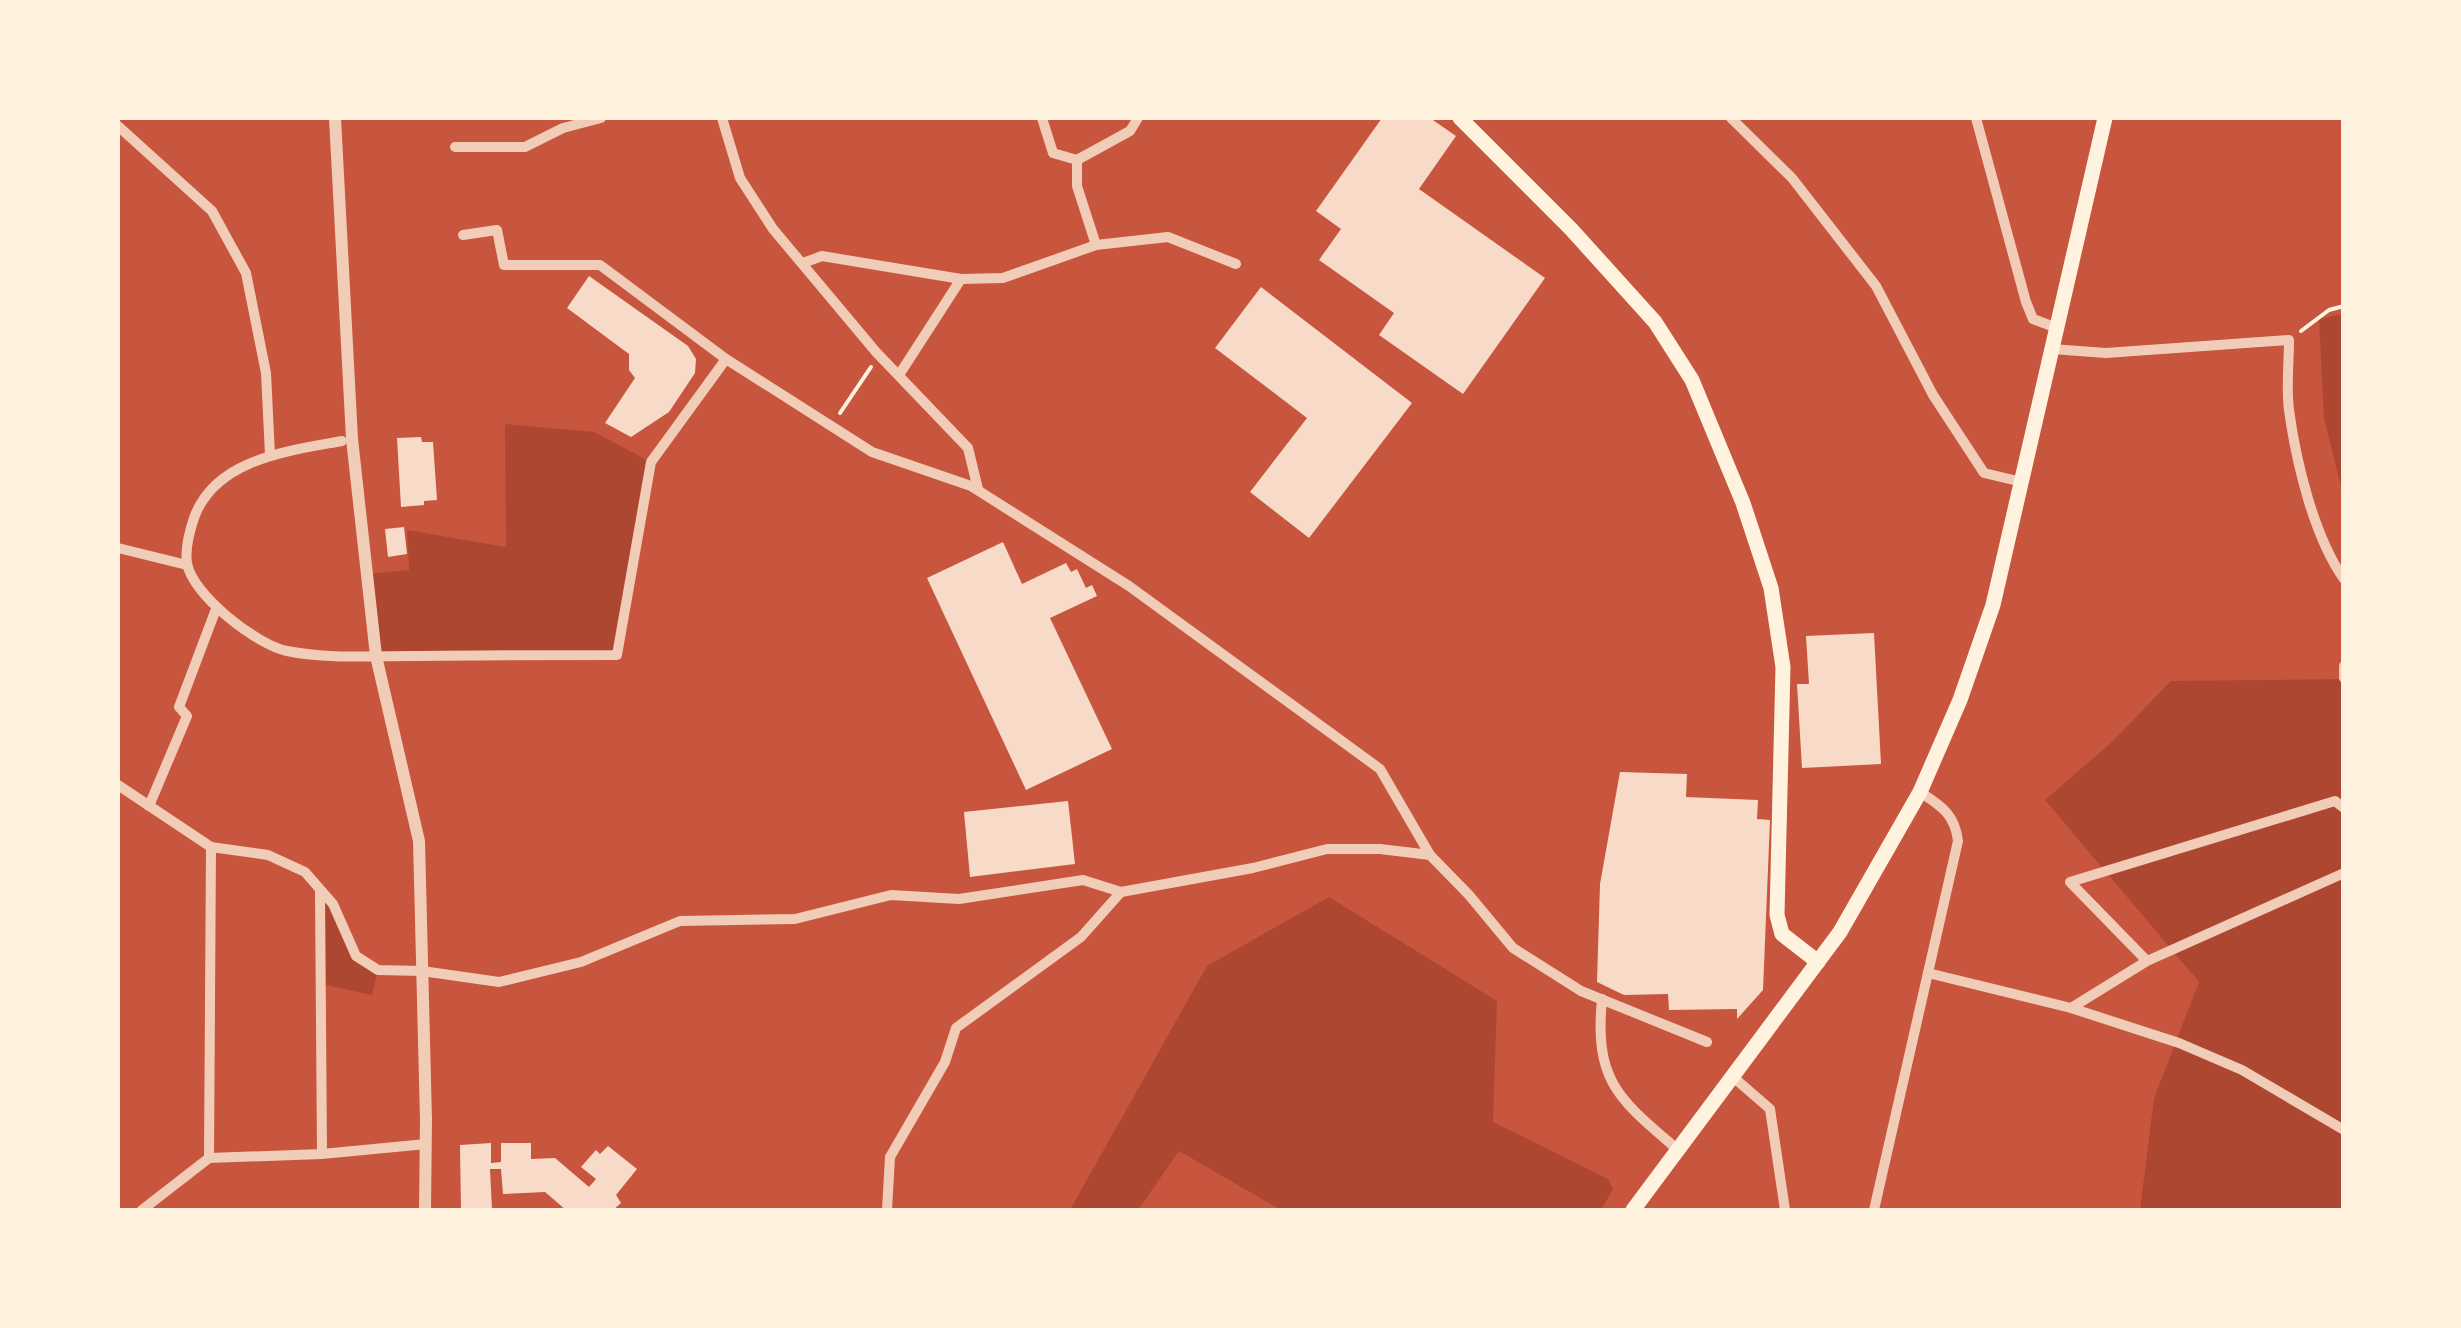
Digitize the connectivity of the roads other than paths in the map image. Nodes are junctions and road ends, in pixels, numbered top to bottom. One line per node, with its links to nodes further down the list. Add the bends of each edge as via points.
1 (336, 118): 31 (street, via 352,440)
2 (602, 118): 12 (street, via 525,147)
3 (710, 118): 4 (street)
4 (722, 118): 16 (street, via 740,178)
5 (1042, 118): 13 (street, via 1053,153)
6 (1138, 118): 13 (street, via 1130,131)
7 (1460, 118): 44 (main road, via 1612,273 1655,322 1692,380 1743,503 1774,606 1783,667 1777,915 1782,934)
8 (1731, 118): 25 (street, via 1792,178 1876,286 1933,395 1984,473)
9 (1976, 118): 19 (street, via 2026,302 2033,320)
10 (2105, 118): 19 (main road)
11 (118, 126): 24 (street, via 212,211 246,273 266,373)
12 (454, 147)
13 (1076, 160): 15 (street)
14 (462, 235): 21 (street, via 497,230 504,265 600,265)
15 (1096, 245): 17 (street, via 1168,237); 18 (street, via 1003,278)
16 (804, 263): 18 (street, via 822,256); 22 (street)
17 (1236, 264)
18 (960, 279): 22 (street)
19 (2057, 328): 20 (main road)
20 (2052, 349): 25 (main road); 29 (street, via 2106,353 2290,340 2288,408 2331,561)
21 (726, 359): 26 (street, via 872,452); 31 (street, via 651,462 617,655)
22 (899, 375): 26 (street, via 968,448)
23 (342, 441): 24 (street)
24 (270, 455): 28 (street, via 230,473 201,498)
25 (2022, 482): 35 (main road, via 1993,605)
26 (978, 490): 39 (street, via 1129,586 1380,769)
27 (118, 548): 28 (street)
28 (187, 565): 30 (street)
29 (2344, 579)
30 (216, 610): 31 (street, via 284,651); 36 (street, via 180,707 187,716)
31 (376, 656): 45 (street, via 419,841)
32 (2344, 666): 33 (street)
33 (2344, 678)
34 (118, 785): 36 (street)
35 (1920, 792): 44 (main road); 46 (street, via 1948,810 1958,841)
36 (148, 806): 38 (street)
37 (2344, 808): 43 (street, via 2335,801 2070,882)
38 (211, 848): 41 (street, via 268,854 305,872); 55 (street)
39 (1430, 855): 42 (street, via 1326,849); 47 (street, via 1514,948)
40 (2344, 874): 43 (street)
41 (320, 890): 45 (street, via 356,956 378,970); 54 (street)
42 (1121, 892): 45 (street, via 1083,880 959,899 891,894 795,919 680,921 581,962 499,982); 58 (street, via 1081,936 956,1028 890,1157)
43 (2147, 961): 48 (street)
44 (1818, 962): 50 (main road)
45 (422, 971): 52 (street)
46 (1928, 972): 48 (street); 61 (street)
47 (1602, 1000): 49 (street); 53 (street, via 1607,1072 1630,1110)
48 (2072, 1008): 51 (street, via 2242,1070)
49 (1707, 1042)
50 (1732, 1076): 53 (main road); 60 (street, via 1770,1109)
51 (2344, 1130)
52 (426, 1144): 54 (street); 57 (street)
53 (1676, 1149): 59 (main road)
54 (322, 1154): 55 (street)
55 (209, 1158): 56 (street)
56 (142, 1210)
57 (424, 1210)
58 (887, 1210)
59 (1633, 1210)
60 (1785, 1210)
61 (1874, 1210)

